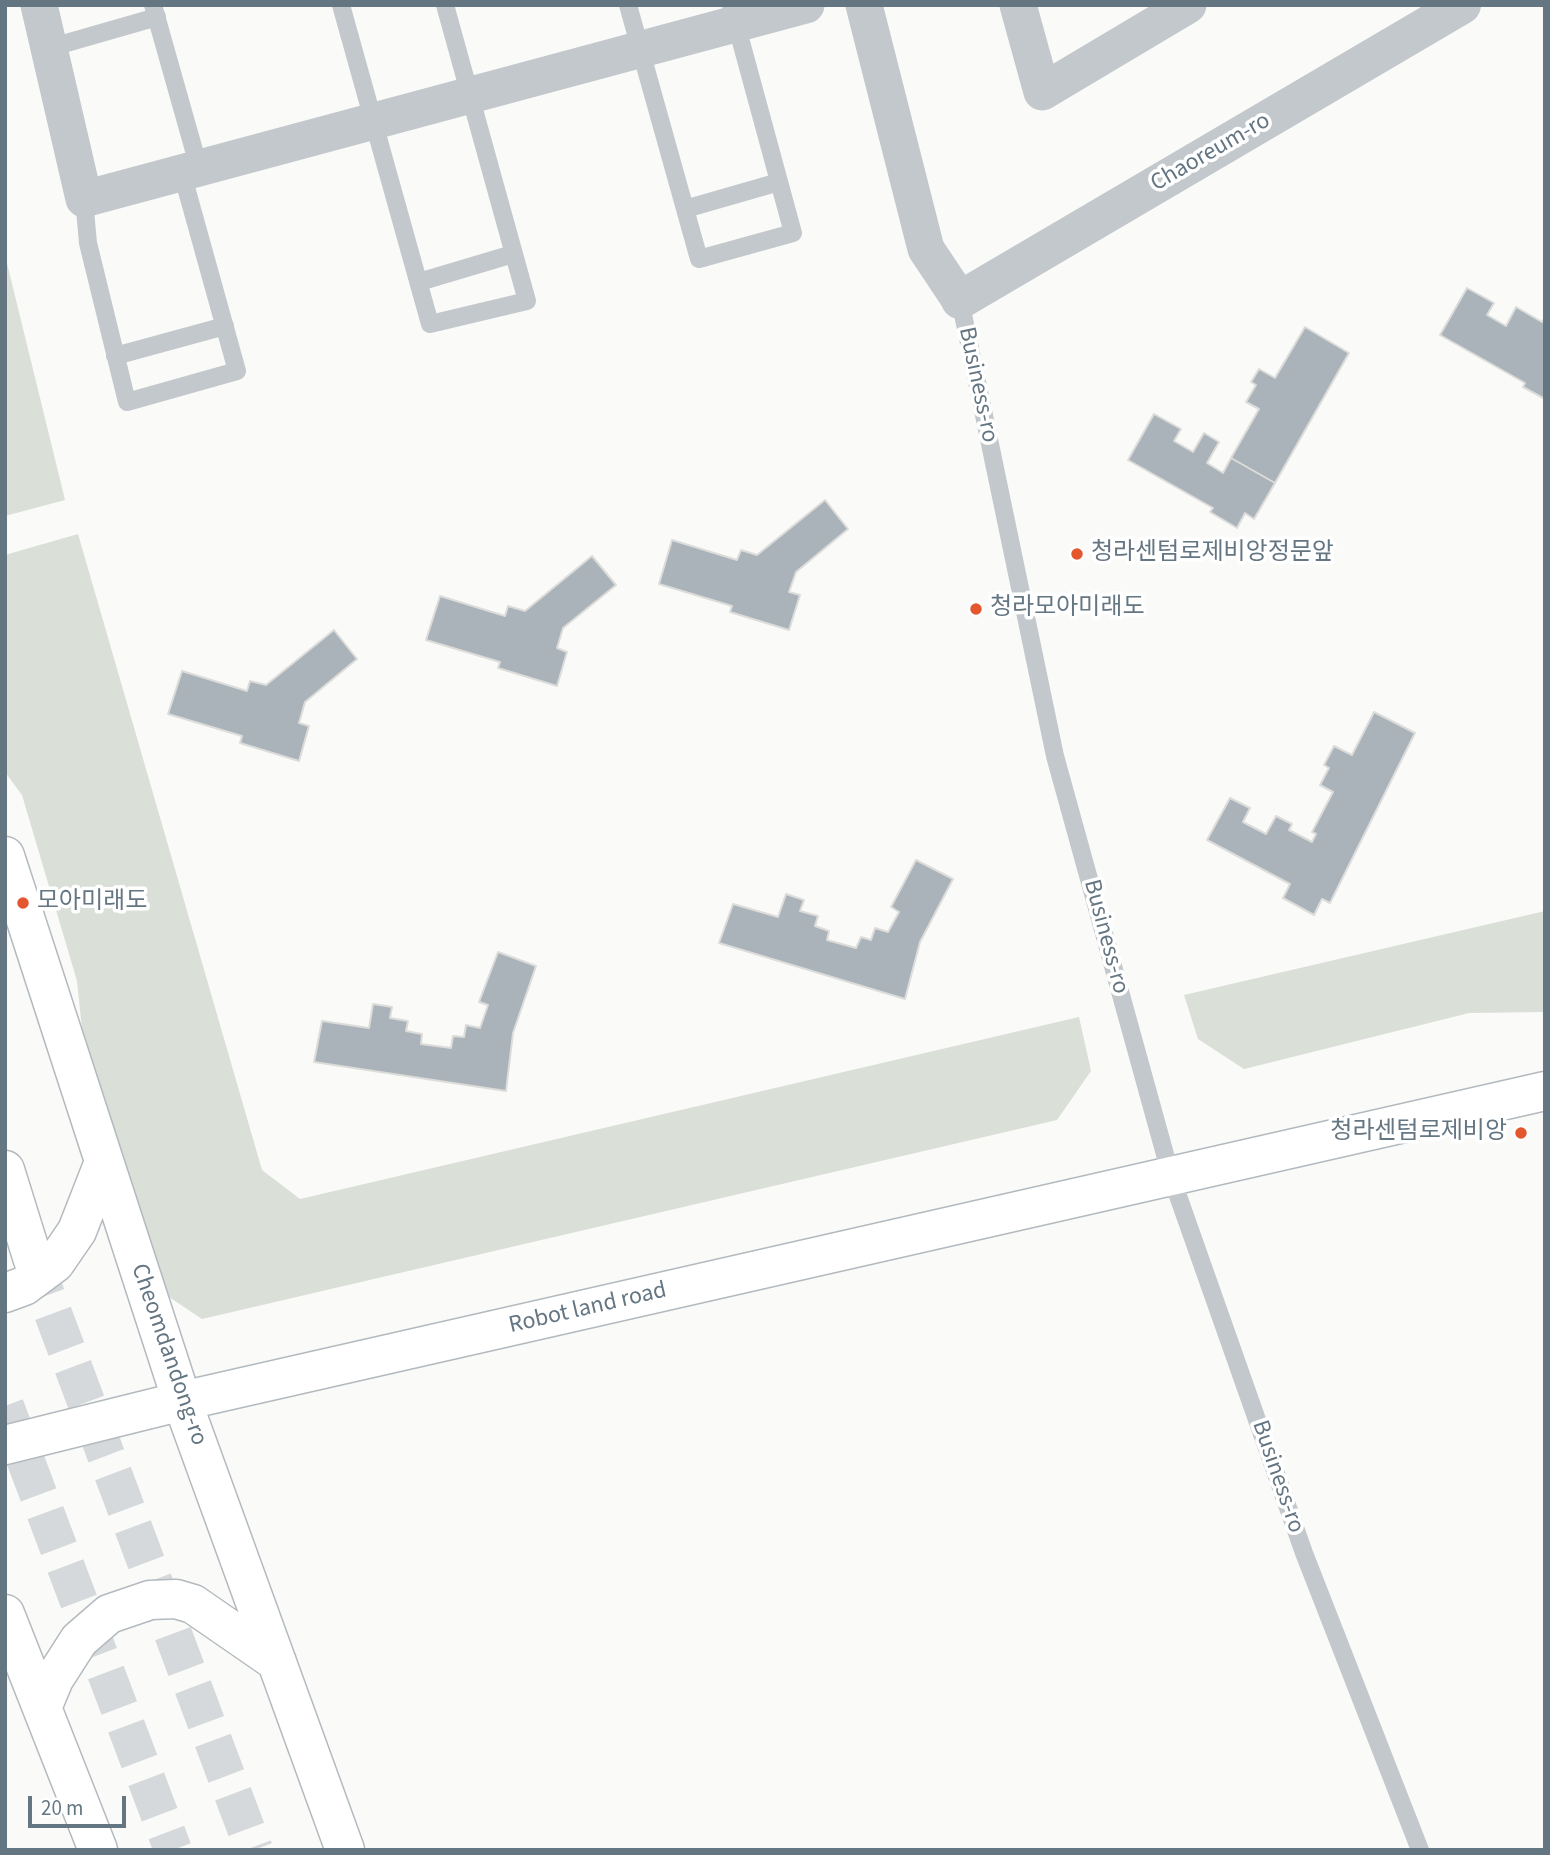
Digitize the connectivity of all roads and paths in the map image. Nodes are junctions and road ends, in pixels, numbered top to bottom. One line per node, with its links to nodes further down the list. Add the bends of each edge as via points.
1 (39, 5): 12 (street)
2 (341, 5): 15 (lane)
3 (444, 5): 14 (lane)
4 (628, 5): 13 (lane)
5 (806, 5): 11 (street)
6 (864, 5): 22 (street, Business-ro, via 926,249)
7 (1018, 5): 8 (street, via 1042,92)
8 (1188, 5)
9 (1462, 5): 22 (street, Chaoreum-ro)
10 (155, 11): 12 (lane); 16 (lane)
11 (733, 15): 13 (street); 17 (lane)
12 (49, 48): 18 (street)
13 (640, 50): 14 (street); 19 (lane)
14 (470, 95): 15 (street); 20 (lane)
15 (374, 121): 16 (street); 21 (lane)
16 (190, 171): 18 (street); 23 (lane)
17 (779, 182): 19 (lane); 19 (lane, via 793,233 699,259)
18 (83, 199): 24 (lane, via 88,243)
19 (685, 209)
20 (513, 254): 21 (lane); 21 (lane, via 527,301 430,324)
21 (419, 282)
22 (960, 300): 29 (lane, Business-ro, via 1055,756)
23 (225, 326): 24 (lane); 24 (lane, via 237,371 127,402)
24 (115, 356)
25 (5, 856): 27 (main road, Cheomdandong-ro)
26 (1545, 1091): 29 (main road, Robot land road)
27 (104, 1162): 31 (main road, via 77,1231 55,1263 24,1286); 32 (main road, Cheomdandong-ro)
28 (5, 1170): 30 (main road)
29 (1171, 1176): 32 (main road, Robot land road); 39 (lane, Business-ro, via 1304,1553)
30 (33, 1260)
31 (5, 1293)
32 (182, 1401): 33 (main road, Robot land road); 35 (main road, Cheomdandong-ro)
33 (5, 1445)
34 (5, 1615): 36 (main road)
35 (276, 1662): 36 (main road, via 193,1604 150,1600 109,1614 79,1640); 38 (main road, Cheomdandong-ro)
36 (42, 1708): 37 (main road)
37 (98, 1850)
38 (345, 1850)
39 (1420, 1850)

